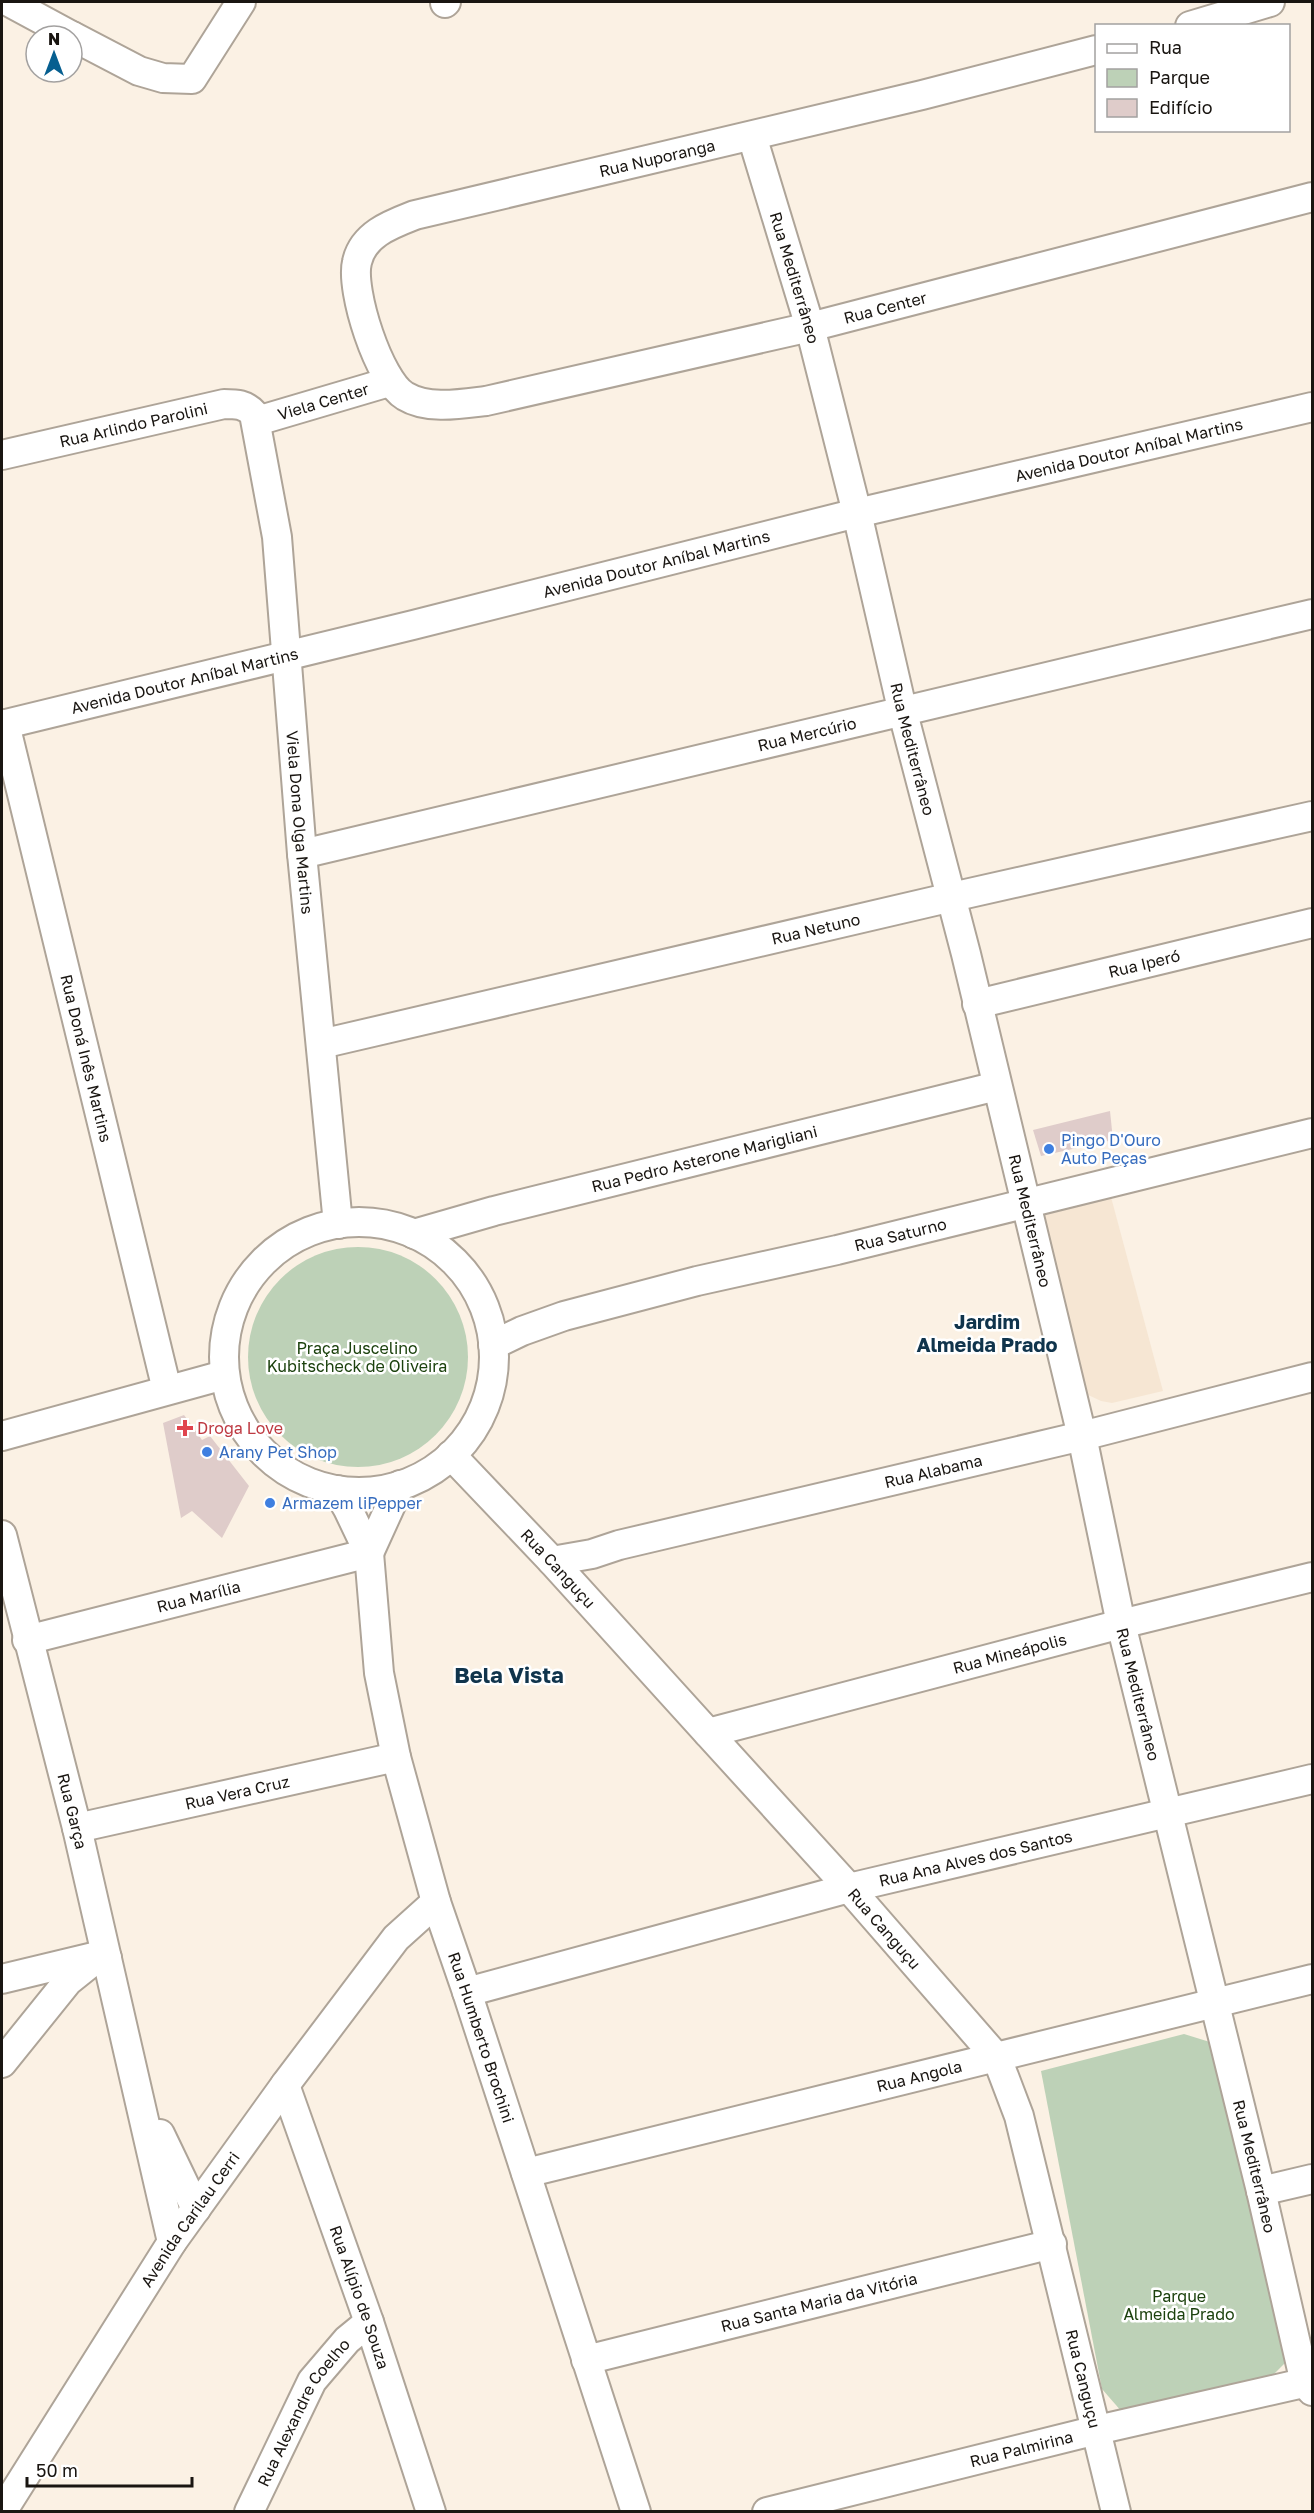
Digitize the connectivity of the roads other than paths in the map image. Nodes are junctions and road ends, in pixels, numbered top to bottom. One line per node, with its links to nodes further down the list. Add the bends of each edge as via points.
1 (241, 2): 6 (street, via 192,79 163,78 139,71)
2 (1270, 2): 5 (street)
3 (19, 4): 4 (street)
4 (52, 24)
5 (1197, 24)
6 (84, 42)
7 (1095, 50): 8 (street, Rua Nuporanga)
8 (752, 135): 10 (street, Rua Mediterrâneo); 11 (street, Rua Nuporanga, via 415,215 383,228 366,244 357,262 357,287 376,358)
9 (1312, 197): 10 (street, Rua Center)
10 (810, 327): 11 (street, Rua Center, via 486,401 428,403 405,396); 15 (street, Rua Mediterrâneo)
11 (389, 382): 13 (street, Viela Center)
12 (1312, 407): 15 (street, Avenida Doutor Aníbal Martins)
13 (257, 422): 14 (street, Rua Arlindo Parolini, via 248,407 224,404); 17 (street, Viela Dona Olga Martins, via 276,537)
14 (2, 455)
15 (857, 513): 17 (street, Avenida Doutor Aníbal Martins); 18 (street, Rua Mediterrâneo)
16 (1312, 614): 18 (street, Rua Mercúrio)
17 (287, 655): 19 (street, Avenida Doutor Aníbal Martins); 21 (street, Viela Dona Olga Martins)
18 (903, 712): 21 (street, Rua Mercúrio); 22 (street, Rua Mediterrâneo)
19 (3, 725): 34 (street, Rua Doná Inês Martins)
20 (1312, 816): 22 (street, Rua Netuno)
21 (302, 854): 25 (street, Viela Dona Olga Martins)
22 (952, 897): 24 (street, Rua Mediterrâneo); 25 (street, Rua Netuno)
23 (1312, 923): 24 (street, Rua Iperó)
24 (977, 1004): 26 (street, Rua Mediterrâneo)
25 (321, 1044): 29 (street, Viela Dona Olga Martins)
26 (997, 1086): 28 (street, Rua Mediterrâneo); 30 (street, Rua Pedro Asterone Marigliani, via 494,1210)
27 (1312, 1133): 28 (street, Rua Saturno)
28 (1025, 1204): 31 (street, Rua Saturno, via 575,1313); 36 (street, Rua Mediterrâneo)
29 (338, 1224): 30 (street, via 376,1224); 32 (street, via 293,1239 256,1269 242,1288 225,1332)
30 (414, 1234): 31 (street, via 448,1256 468,1279 484,1306)
31 (493, 1345): 37 (street, via 491,1386 485,1405 476,1424)
32 (224, 1375): 34 (street); 39 (street, via 238,1418 262,1452 297,1477)
33 (1312, 1377): 36 (street, Rua Alabama)
34 (167, 1390): 35 (street)
35 (2, 1436)
36 (1082, 1436): 42 (street, Rua Alabama); 44 (street, Rua Mediterrâneo)
37 (451, 1455): 38 (street, via 427,1473); 42 (street, Rua Canguçu)
38 (400, 1485): 39 (street, via 358,1492); 41 (street, Rua Humberto Brochini)
39 (337, 1490): 41 (street, Rua Humberto Brochini)
40 (2, 1535): 45 (street, Rua Garça)
41 (369, 1553): 45 (street, Rua Marília); 47 (street, Rua Humberto Brochini, via 379,1673)
42 (552, 1561): 46 (street, Rua Canguçu)
43 (1312, 1577): 44 (street, Rua Mineápolis)
44 (1121, 1624): 46 (street, Rua Mineápolis); 49 (street, Rua Mediterrâneo)
45 (27, 1640): 50 (street, Rua Garça)
46 (708, 1733): 51 (street, Rua Canguçu)
47 (396, 1757): 50 (street, Rua Vera Cruz); 52 (street, Rua Humberto Brochini)
48 (1312, 1779): 49 (street, Rua Ana Alves dos Santos)
49 (1166, 1812): 51 (street, Rua Ana Alves dos Santos); 57 (street, Rua Mediterrâneo)
50 (77, 1828): 53 (street, Rua Garça)
51 (849, 1888): 56 (street, Rua Ana Alves dos Santos); 58 (street, Rua Canguçu)
52 (440, 1913): 56 (street, Rua Humberto Brochini); 60 (street, Avenida Carilau Cerri, via 396,1938)
53 (107, 1956): 54 (street); 59 (street, via 74,1975); 61 (street, Rua Garça)
54 (2, 1978)
55 (1312, 1979): 57 (street, Rua Angola)
56 (467, 1992): 62 (street, Rua Humberto Brochini)
57 (1213, 2002): 58 (street, Rua Angola); 64 (street, Rua Mediterrâneo)
58 (997, 2058): 62 (street, Rua Angola); 67 (street, Rua Canguçu, via 1019,2116)
59 (2, 2063)
60 (285, 2085): 65 (street, Avenida Carilau Cerri); 68 (street, Rua Alípio de Souza)
61 (138, 2089): 65 (street, Rua Garça); 66 (street, Rua Garça)
62 (526, 2173): 69 (street, Rua Humberto Brochini)
63 (1312, 2179): 64 (street)
64 (1261, 2191): 70 (street, Rua Mediterrâneo)
65 (195, 2210): 66 (street, Avenida Carilau Cerri)
66 (172, 2242): 72 (street, Avenida Carilau Cerri)
67 (1052, 2244): 69 (street, Rua Santa Maria da Vitória); 71 (street, Rua Canguçu)
68 (369, 2322): 73 (street, Rua Alexandre Coelho, via 347,2340 312,2381); 74 (street, Rua Alípio de Souza)
69 (586, 2360): 75 (street, Rua Humberto Brochini)
70 (1310, 2385): 71 (street, Rua Palmirina)
71 (1097, 2430): 76 (street, Rua Palmirina); 77 (street, Rua Canguçu)
72 (6, 2510)
73 (249, 2511)
74 (431, 2511)
75 (636, 2511)
76 (767, 2511)
77 (1116, 2511)

